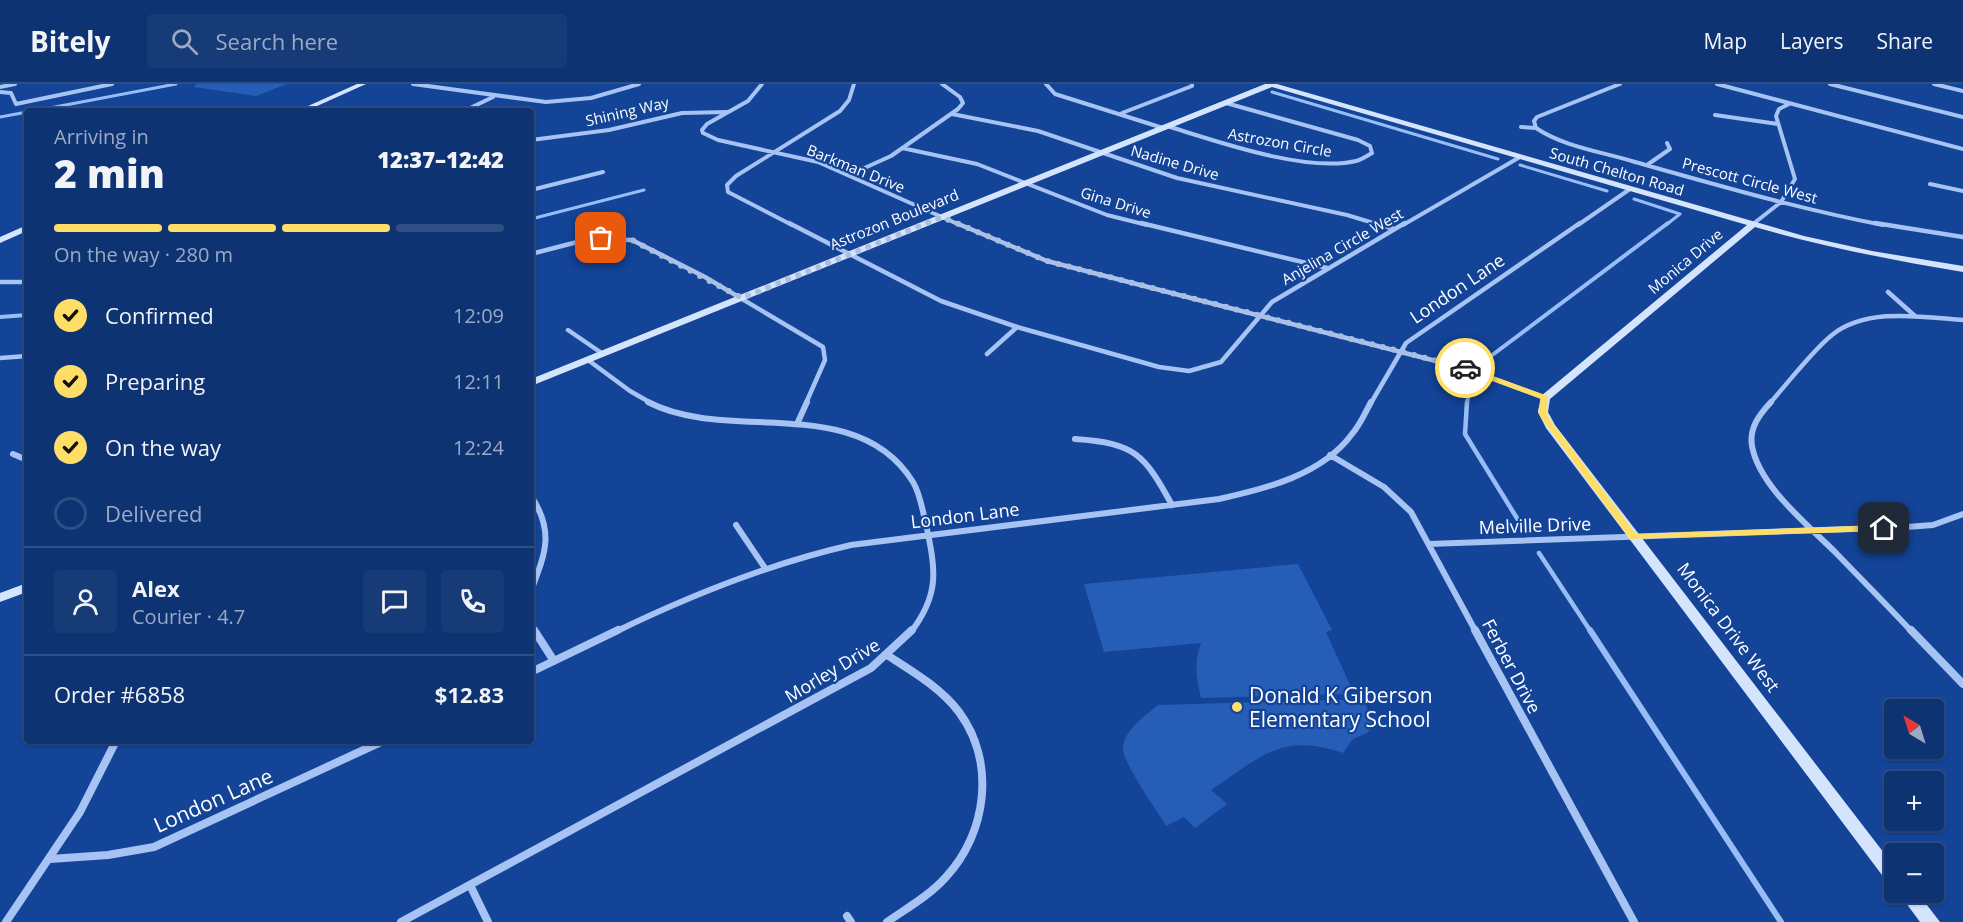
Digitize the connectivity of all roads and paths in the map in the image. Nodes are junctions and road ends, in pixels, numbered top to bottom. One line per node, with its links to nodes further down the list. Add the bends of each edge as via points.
1 (15, 84): 17 (street)
2 (112, 84): 19 (street, via 16,104 11,93)
3 (363, 84): 23 (main road)
4 (413, 84): 20 (street)
5 (639, 84): 20 (street, via 569,101)
6 (762, 84): 25 (street, via 748,101)
7 (854, 84): 39 (street, via 840,111)
8 (942, 84): 26 (street, via 962,100)
9 (1046, 84): 27 (street, via 1055,94)
10 (1198, 84): 16 (street)
11 (1270, 84): 21 (main road, Astrozon Boulevard); 40 (main road, South Chelton Road)
12 (1620, 84): 33 (street, via 1537,117)
13 (1717, 84): 22 (street)
14 (1830, 84): 29 (street)
15 (1934, 84): 18 (street)
16 (1192, 85): 27 (street)
17 (0, 87)
18 (1963, 91)
19 (0, 92)
20 (494, 96): 24 (street)
21 (1226, 102): 31 (main road, Astrozon Boulevard); 31 (street, Astrozon Circle, via 1358,140 1370,146 1372,153 1359,162 1321,164 1221,144)
22 (1790, 103): 30 (street, via 1777,112); 37 (street)
23 (307, 108)
24 (470, 108)
25 (728, 112): 34 (street, Shining Way, via 685,111 608,130); 39 (street, Barkman Drive, via 704,127 706,136)
26 (952, 114): 36 (street); 38 (street, Nadine Drive, via 1038,131)
27 (1121, 114): 31 (street)
28 (1715, 114): 30 (street)
29 (1963, 117)
30 (1779, 124): 49 (street, Monica Drive, via 1795,179)
31 (1165, 127): 38 (main road, Astrozon Boulevard)
32 (1521, 127): 33 (street)
33 (1536, 128): 41 (street, Prescott Circle West, via 1559,140)
34 (534, 140)
35 (1666, 143): 41 (street, via 1670,149)
36 (902, 148): 43 (street); 44 (street, Gina Drive, via 977,164)
37 (1963, 149)
38 (1102, 152): 44 (main road, Astrozon Boulevard); 53 (street, Nadine Drive, via 1177,178)
39 (775, 153): 43 (street, Barkman Drive, via 811,160); 57 (street, Anjelina Circle West, via 730,180 728,192)
40 (1520, 157): 47 (main road, South Chelton Road); 53 (street, Anjelina Circle West)
41 (1647, 165): 49 (street, Prescott Circle West)
42 (603, 172): 46 (street)
43 (849, 175): 50 (street, Barkman Drive)
44 (1026, 183): 50 (main road, Astrozon Boulevard); 58 (street, Gina Drive, via 1107,215)
45 (1930, 184): 48 (street)
46 (534, 189)
47 (1630, 189): 51 (main road, South Chelton Road); 69 (street, London Lane, via 1413,337)
48 (1963, 191)
49 (1781, 202): 51 (street, Monica Drive); 54 (street, Prescott Circle West, via 1886,226)
50 (942, 217): 57 (main road, Astrozon Boulevard); 64 (street, Barkman Drive, via 1047,261)
51 (1753, 224): 59 (main road, South Chelton Road, via 1862,252); 76 (main road, Monica Drive)
52 (24, 229): 55 (main road)
53 (1394, 229): 58 (street, Anjelina Circle West)
54 (1963, 237)
55 (0, 240)
56 (534, 253): 63 (street, via 578,241 632,240)
57 (848, 255): 63 (main road, Astrozon Boulevard); 67 (street, Anjelina Circle West, via 927,295)
58 (1327, 268): 64 (street, Anjelina Circle West, via 1279,297)
59 (1963, 269)
60 (0, 282): 61 (street)
61 (24, 282)
62 (1888, 292): 65 (street)
63 (742, 298): 70 (main road, Astrozon Boulevard); 77 (street, via 823,347 825,360)
64 (1261, 316): 67 (street, Anjelina Circle West, via 1221,362 1189,371 1159,367); 69 (street, Barkman Drive)
65 (1915, 317): 66 (street); 86 (street, via 1867,320 1841,328 1753,423 1752,448 1764,476)
66 (1963, 320)
67 (1017, 327): 71 (street)
68 (568, 330): 70 (street)
69 (1399, 352): 76 (street, Barkman Drive, via 1487,375); 80 (street, London Lane, via 1361,423)
70 (603, 354): 74 (main road, Astrozon Boulevard)
71 (987, 354)
72 (24, 356): 73 (street)
73 (0, 358)
74 (588, 360): 75 (main road, Astrozon Boulevard); 77 (street, Morley Drive, via 637,397 663,409 697,416)
75 (534, 382)
76 (1545, 398): 88 (main road, Monica Drive West, via 1545,418)
77 (797, 424): 87 (street, Morley Drive, via 843,432 898,462 914,482)
78 (1075, 439): 83 (street, via 1105,440 1141,455 1152,467)
79 (14, 454): 81 (street)
80 (1330, 455): 83 (street, London Lane, via 1307,471 1272,486); 89 (street, Ferber Drive, via 1365,473 1402,501)
81 (24, 459)
82 (534, 500): 91 (street, via 545,517 547,529)
83 (1172, 505): 87 (street, London Lane)
84 (1963, 514): 86 (street, Melville Drive, via 1933,525)
85 (736, 525): 90 (street)
86 (1813, 529): 88 (street, Melville Drive); 98 (street)
87 (928, 535): 90 (street, London Lane, via 851,545); 95 (street, Morley Drive, via 935,575 928,604 906,640)
88 (1634, 537): 89 (street, Melville Drive); 102 (main road, Monica Drive West)
89 (1429, 544): 109 (street, Ferber Drive)
90 (765, 568): 96 (street, London Lane)
91 (534, 583)
92 (24, 588): 93 (main road)
93 (0, 598)
94 (534, 631): 96 (street)
95 (887, 656): 103 (street, Morley Drive); 108 (street, via 943,694 959,712 980,753 985,783 969,842 952,870 929,893)
96 (554, 661): 97 (street, London Lane)
97 (534, 671)
98 (1963, 684)
99 (115, 744): 101 (street, via 105,770)
100 (377, 744): 101 (street, London Lane, via 154,847)
101 (50, 859): 105 (street)
102 (1884, 865)
103 (470, 885): 106 (street, Morley Drive); 107 (street)
104 (1915, 903): 110 (main road)
105 (6, 922)
106 (401, 922)
107 (488, 922)
108 (887, 922)
109 (1634, 922)
110 (1931, 922)

